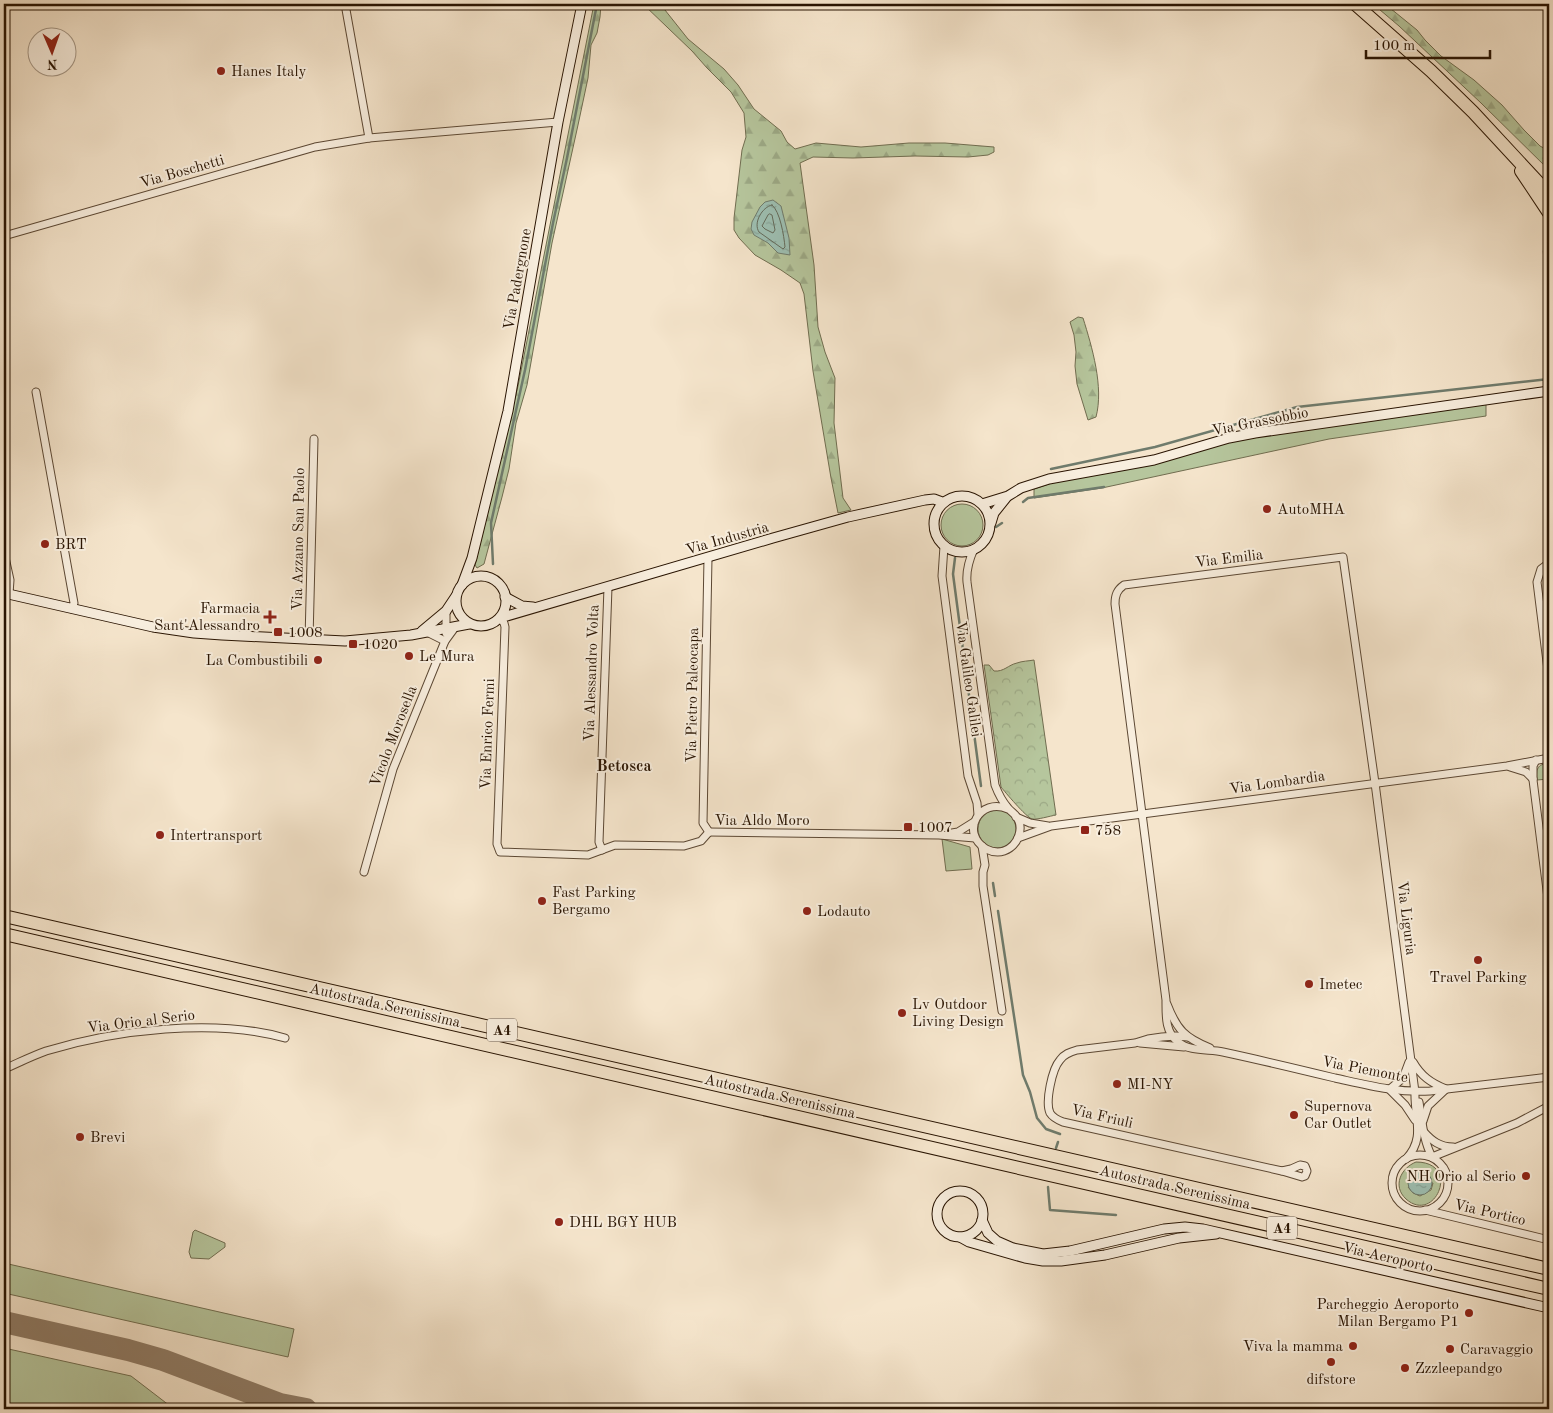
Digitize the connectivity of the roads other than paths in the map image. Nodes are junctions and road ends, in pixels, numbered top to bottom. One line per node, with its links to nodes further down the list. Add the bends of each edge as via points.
1 (345, 4): 5 (street)
2 (582, 4): 4 (street, Via Padergnone)
3 (1354, 4): 6 (highway, via 1431,71)
4 (558, 122): 5 (street, Via Boschetti); 23 (street, Via Padergnone, via 508,411)
5 (368, 138): 10 (street, Via Boschetti, via 315,147)
6 (1500, 140): 7 (highway); 8 (highway); 9 (highway)
7 (1549, 181)
8 (1549, 194)
9 (1549, 213)
10 (4, 236)
11 (1549, 391): 14 (street, Via Grassobbio, via 1229,438 1154,460 1049,479)
12 (36, 392): 33 (street, via 74,602)
13 (314, 439): 39 (street, Via Azzano San Paolo)
14 (1008, 496): 17 (street, Via Grassobbio); 19 (street, via 994,513)
15 (925, 500): 16 (street, Via Industria); 18 (street, via 932,511); 24 (street, Via Industria, via 848,517)
16 (942, 502): 17 (street, via 961,495); 18 (street)
17 (982, 504): 19 (street, via 990,517)
18 (933, 521): 20 (street, via 936,535)
19 (990, 525): 21 (street, via 986,539)
20 (944, 546): 21 (street, via 959,552); 48 (street, Via Galileo Galilei, via 942,576 968,776)
21 (974, 549): 47 (street, via 967,573 968,591 995,784)
22 (4, 552): 29 (street, via 10,580)
23 (472, 558): 26 (street, via 478,571); 27 (street, Via Padergnone)
24 (708, 558): 28 (street, Via Industria); 53 (street, Via Pietro Paleocapa, via 703,823)
25 (1549, 563): 41 (street, via 1541,569 1537,582)
26 (487, 577): 27 (street, via 476,576); 31 (street, via 501,586)
27 (462, 585): 30 (street)
28 (608, 587): 32 (street, Via Industria); 58 (street, Via Alessandro Volta, via 599,842)
29 (7, 593): 33 (street)
30 (456, 595): 34 (street); 36 (street, via 457,611)
31 (506, 597): 32 (street, Via Industria, via 522,606); 35 (street)
32 (538, 607): 35 (street, Via Industria)
33 (72, 609): 39 (street, via 194,633)
34 (446, 611): 37 (street, Vicolo Morosella); 38 (street)
35 (500, 618): 36 (street, via 485,626); 59 (street, Via Enrico Fermi, via 505,627 497,844)
36 (469, 624): 37 (street)
37 (451, 627): 38 (street); 40 (street, Vicolo Morosella)
38 (423, 633): 39 (street, via 345,641); 40 (street)
39 (309, 640)
40 (445, 641): 62 (street, Vicolo Morosella, via 393,768)
41 (1549, 678)
42 (1549, 757): 43 (street, Via Lombardia)
43 (1536, 760): 44 (street, Via Lombardia); 45 (street)
44 (1507, 766): 45 (street, via 1526,772); 46 (street, Via Lombardia)
45 (1533, 780): 63 (street)
46 (1375, 783): 49 (street, Via Lombardia); 49 (street, Via Emilia, via 1344,557 1128,584 1115,596 1115,604); 74 (street, Via Liguria)
47 (1008, 809): 48 (street, via 989,807); 50 (street)
48 (978, 814): 51 (street)
49 (1142, 815): 52 (street, Via Lombardia); 66 (street, Via Piemonte)
50 (1016, 817): 52 (street, Via Lombardia); 56 (street, via 1020,831)
51 (974, 822): 54 (street, Via Aldo Moro, via 958,832); 55 (street)
52 (1051, 826): 56 (street, Via Lombardia)
53 (709, 832): 54 (street, Via Aldo Moro); 58 (street, Via Aldo Moro, via 701,842 684,846 615,845)
54 (939, 835): 55 (street, Via Aldo Moro)
55 (975, 838): 57 (street)
56 (1018, 838): 60 (street)
57 (982, 846): 60 (street, via 990,851); 61 (street)
58 (602, 850): 59 (street, Via Aldo Moro, via 588,855)
59 (500, 852)
60 (1003, 852): 61 (street)
61 (985, 865): 67 (street, via 983,886)
62 (364, 872)
63 (1549, 906)
64 (4, 916): 94 (highway, Autostrada Serenissima / A4)
65 (4, 934): 95 (highway, Autostrada Serenissima / A4)
66 (1166, 1000): 68 (street, Via Piemonte, via 1167,1025); 69 (street, Via Piemonte, via 1176,1024)
67 (1002, 1011)
68 (1172, 1036): 69 (street, Via Friuli); 71 (street, Via Friuli); 72 (street, Via Piemonte, via 1182,1045)
69 (1188, 1037): 73 (street, Via Piemonte)
70 (285, 1038): 75 (street, Via Orio al Serio, via 221,1028 152,1031 64,1046)
71 (1135, 1042): 72 (street, Via Friuli); 88 (street, Via Friuli, via 1077,1050 1065,1055 1056,1065 1048,1100 1053,1116 1063,1122)
72 (1192, 1048): 73 (street, Via Piemonte)
73 (1220, 1052): 79 (street, Via Piemonte)
74 (1411, 1057): 79 (street, via 1403,1078); 80 (street, Via Liguria, via 1418,1072); 81 (street, Via Liguria)
75 (4, 1068)
76 (1549, 1070): 78 (street, Via Piemonte)
77 (1549, 1077): 78 (street, Via Piemonte)
78 (1536, 1078): 80 (street, Via Piemonte)
79 (1390, 1090): 81 (street, Via Piemonte); 83 (street, Via Liguria)
80 (1446, 1090): 81 (street, Via Piemonte); 83 (street, Via Liguria, via 1428,1106)
81 (1415, 1092): 83 (street, Via Liguria)
82 (1549, 1106): 85 (street)
83 (1420, 1122): 84 (street, Via Liguria); 87 (street, Via Liguria, via 1417,1143)
84 (1424, 1131): 85 (street, via 1438,1144); 86 (street, Via Liguria)
85 (1458, 1147): 86 (street)
86 (1432, 1157): 87 (street, via 1418,1155); 89 (street, via 1444,1168 1448,1184 1441,1201)
87 (1406, 1159): 89 (street, via 1395,1169 1392,1178 1394,1192 1407,1207)
88 (1282, 1171)
89 (1424, 1210): 93 (street, Via Portico)
90 (982, 1220): 91 (street, Via Aeroporto, via 988,1233 997,1241 1043,1254 1170,1228 1194,1227); 92 (street, via 975,1231); 92 (street, via 982,1207 974,1197 963,1192 947,1195 937,1208 937,1221 951,1236)
91 (1221, 1234): 92 (street, Via Aeroporto, via 1179,1238 1097,1256 1044,1261); 96 (street, Via Aeroporto)
92 (960, 1237)
93 (1549, 1240)
94 (1549, 1269)
95 (1549, 1289)
96 (1549, 1308)

